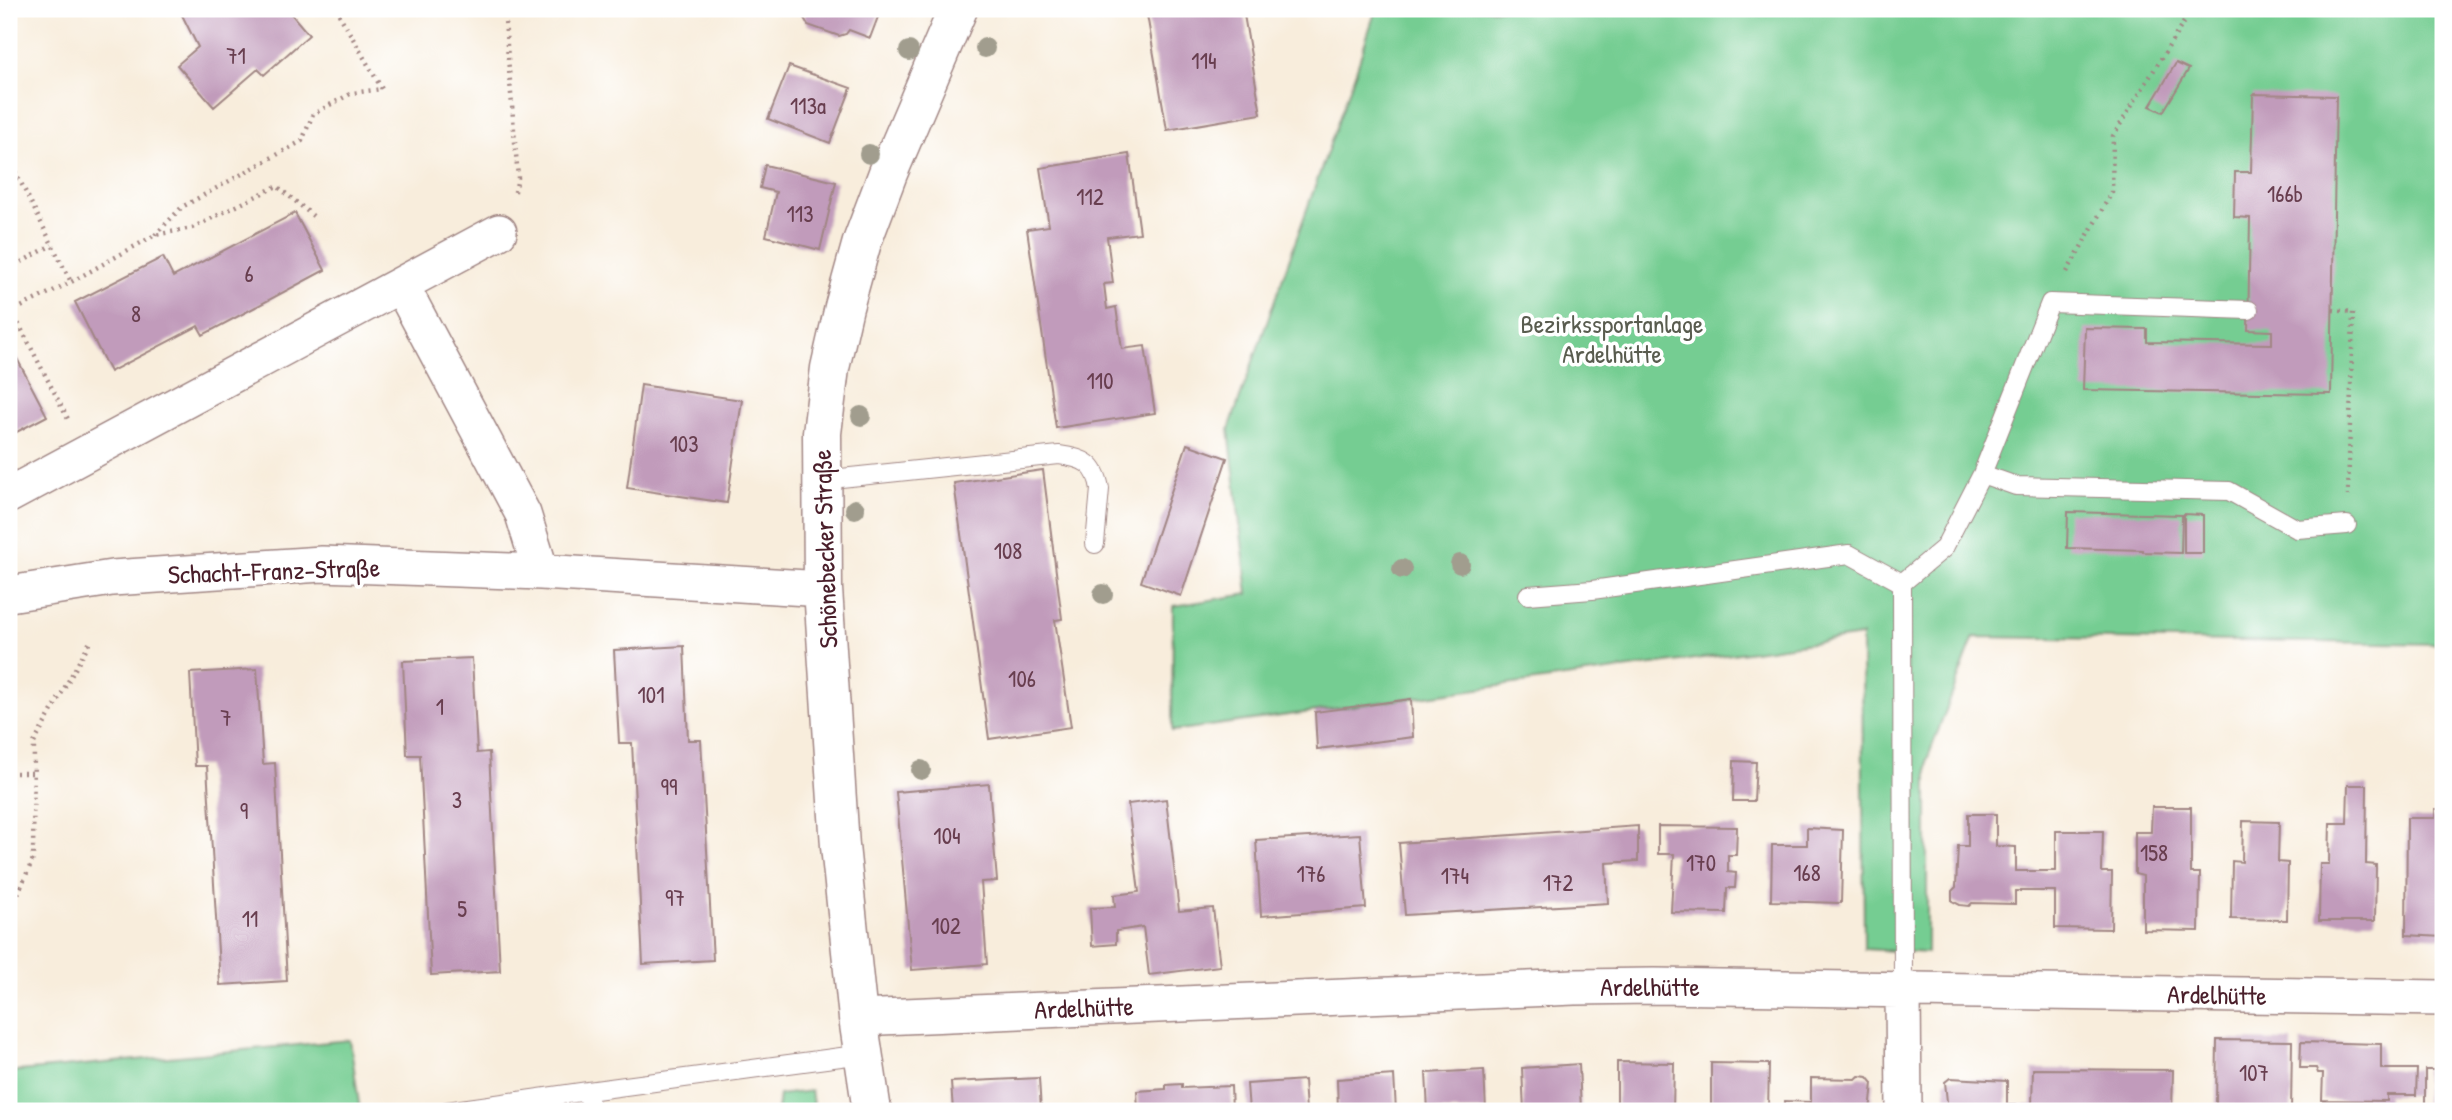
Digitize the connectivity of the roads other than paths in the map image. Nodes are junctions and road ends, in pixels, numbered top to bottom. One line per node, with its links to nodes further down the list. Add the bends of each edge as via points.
1 (958, 9): 6 (street, Schönebecker Straße, via 862,242 830,368)
2 (499, 233): 3 (street)
3 (402, 287): 7 (street); 10 (street, via 523,514)
4 (2249, 310): 5 (lane, via 2050,303)
5 (1982, 474): 8 (lane, via 2015,486 2229,491 2297,529); 11 (lane, via 1944,548)
6 (822, 480): 9 (lane, via 1059,455 1081,458 1092,468 1100,489); 12 (street, Schönebecker Straße)
7 (9, 495)
8 (2347, 525)
9 (1095, 544)
10 (541, 572): 12 (street, Schacht-Franz-Straße); 13 (street, Schacht-Franz-Straße, via 323,564 112,578)
11 (1902, 583): 14 (lane, via 1849,554); 15 (lane)
12 (823, 589): 17 (street, Schönebecker Straße, via 840,846)
13 (9, 594)
14 (1528, 595)
15 (1903, 991): 16 (street, Ardelhütte); 17 (street, Ardelhütte, via 1587,987); 22 (street)
16 (2443, 998)
17 (861, 1036): 18 (lane); 21 (street, Schönebecker Straße)
18 (588, 1091): 19 (lane); 20 (lane)
19 (447, 1111)
20 (591, 1111)
21 (872, 1111)
22 (1903, 1111)

